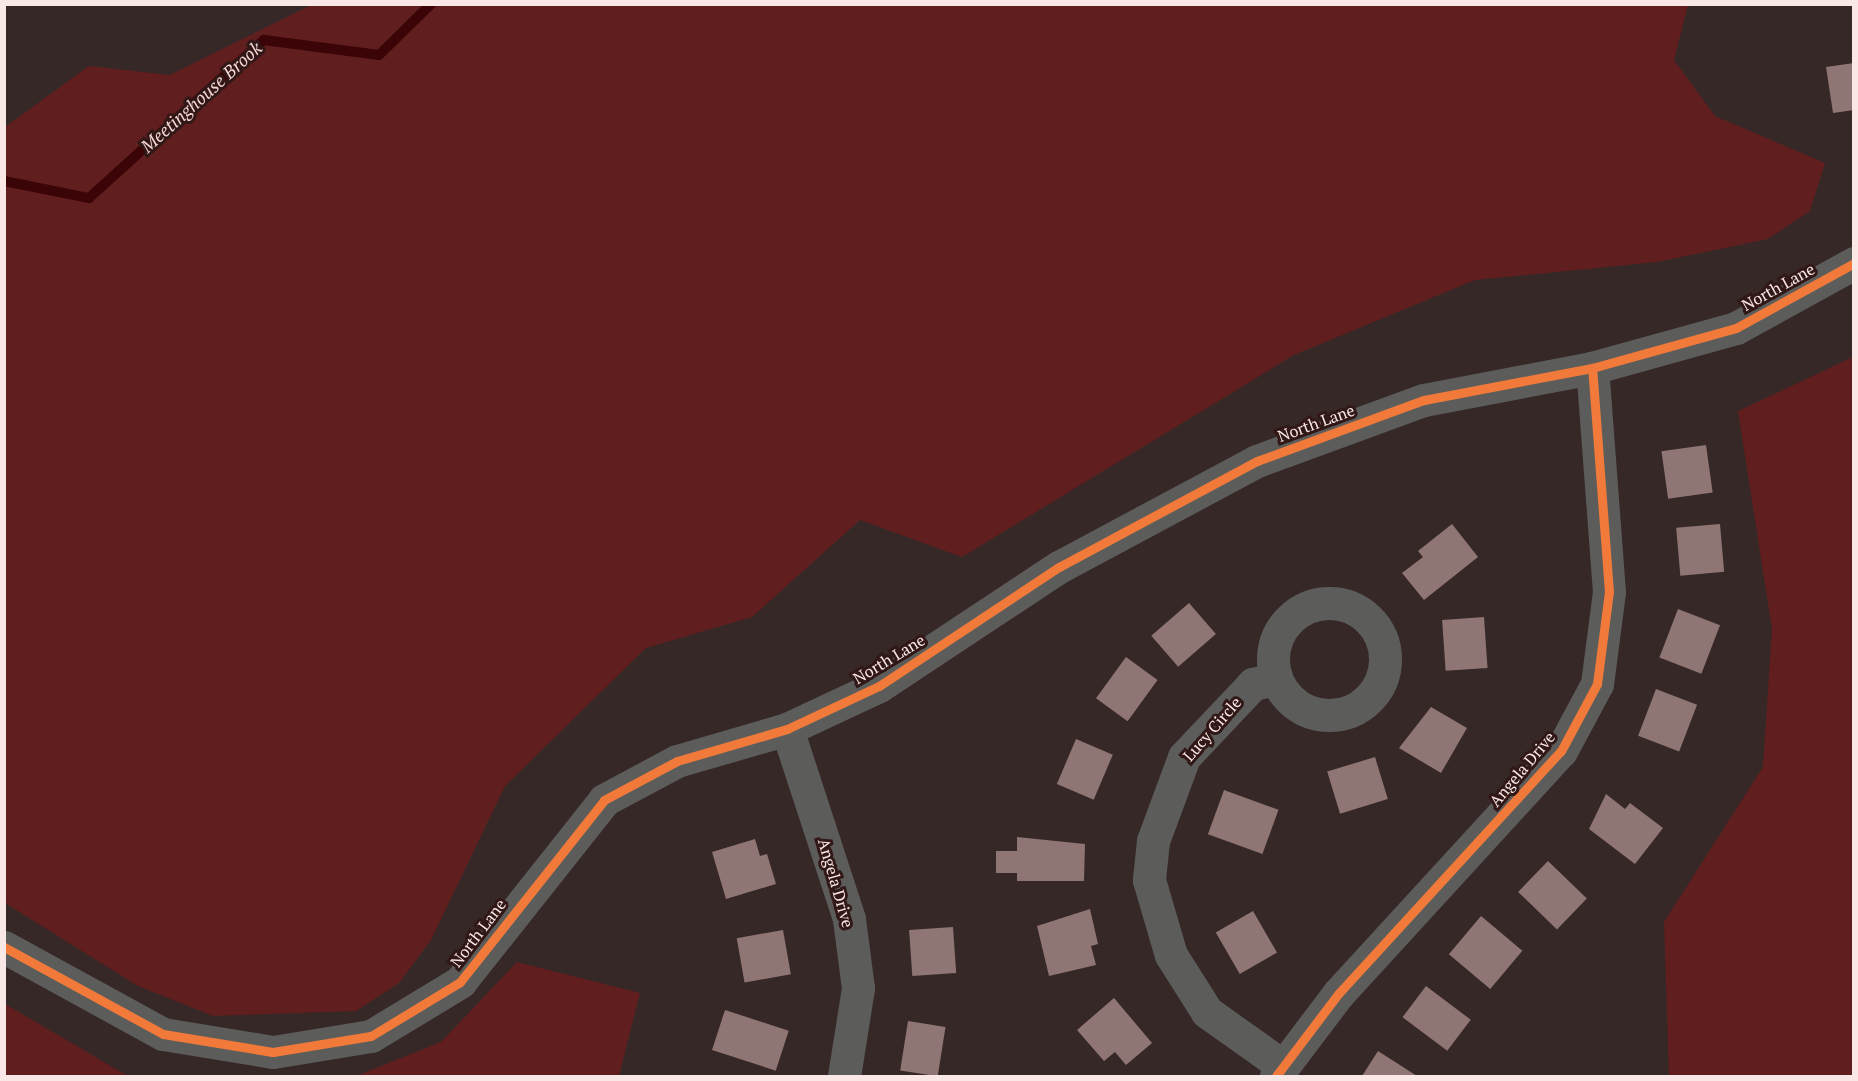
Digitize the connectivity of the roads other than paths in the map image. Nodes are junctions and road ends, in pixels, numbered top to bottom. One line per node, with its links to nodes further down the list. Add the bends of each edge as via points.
1 (1854, 263): 2 (street, North Lane, via 1736,328)
2 (1592, 368): 4 (street, North Lane, via 1424,400 1257,461 1059,567 879,686); 6 (street, Angela Drive, via 1609,592 1597,684 1561,751 1338,994)
3 (1276, 679): 6 (street, Lucy Circle, via 1253,684 1184,757 1153,841 1149,880 1171,955 1208,1012)
4 (787, 729): 5 (street, North Lane, via 677,761 604,800 460,982 371,1036 273,1052 163,1034); 7 (street, Angela Drive, via 849,920 858,988)
5 (4, 947)
6 (1279, 1071)
7 (844, 1077)

